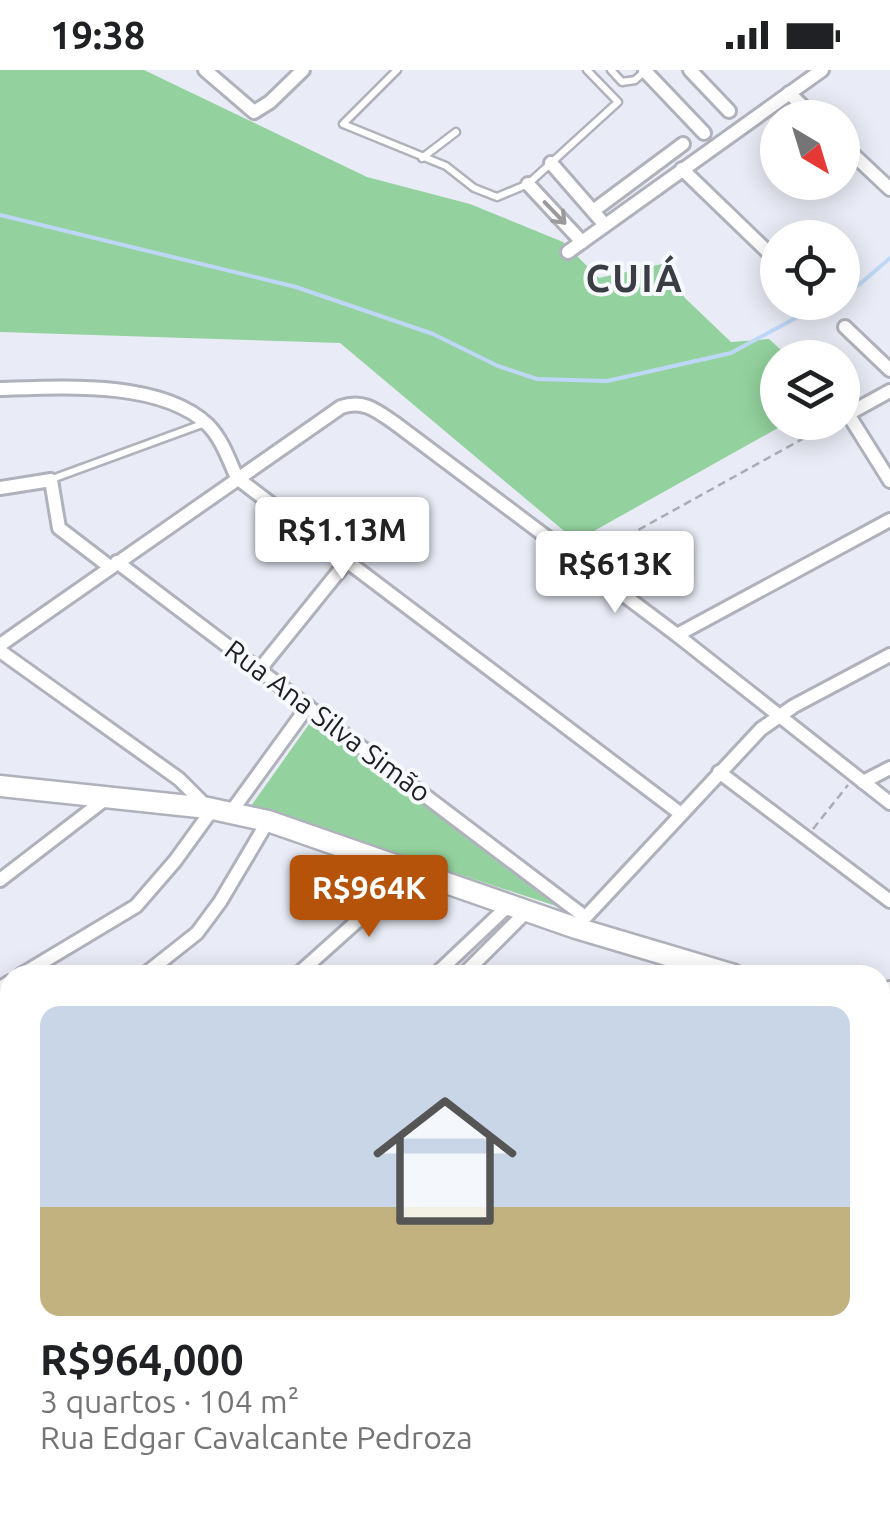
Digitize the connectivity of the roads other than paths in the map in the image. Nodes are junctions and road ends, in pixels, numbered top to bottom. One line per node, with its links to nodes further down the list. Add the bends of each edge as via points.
1 (206, 70): 2 (street, via 254,112)
2 (304, 70)
3 (397, 70): 15 (lane, via 343,124)
4 (587, 70): 17 (lane, via 618,102)
5 (610, 70): 6 (lane, via 622,82)
6 (645, 70): 13 (street)
7 (690, 70): 11 (street)
8 (822, 70): 9 (street)
9 (789, 93): 10 (street); 18 (street)
10 (796, 100)
11 (729, 111)
12 (456, 132): 15 (lane)
13 (704, 133)
14 (684, 144): 21 (street)
15 (421, 158): 19 (lane, via 497,197)
16 (860, 161): 20 (street)
17 (551, 163): 19 (lane); 21 (street)
18 (682, 169): 22 (street); 24 (street)
19 (528, 184): 23 (street, one-way to 23)
20 (890, 189)
21 (593, 210): 22 (street)
22 (605, 225): 23 (street)
23 (582, 242): 25 (street)
24 (760, 244)
25 (568, 252)
26 (845, 327): 27 (street)
27 (890, 370)
28 (0, 389): 30 (street, via 96,389 168,399)
29 (890, 391): 33 (street, via 848,414)
30 (206, 423): 31 (street); 32 (lane)
31 (237, 478): 36 (street); 37 (street); 38 (street, via 340,408 372,407)
32 (50, 480): 34 (street); 37 (street, Rua Ana Silva Simão, via 59,528)
33 (890, 481)
34 (0, 488)
35 (890, 520): 38 (street)
36 (348, 560): 41 (street); 51 (street)
37 (114, 565): 39 (street); 41 (street, Rua Ana Silva Simão)
38 (676, 635): 43 (street)
39 (0, 648): 50 (street)
40 (890, 655): 43 (street)
41 (260, 669): 42 (street, Rua Ana Silva Simão)
42 (308, 706): 50 (street); 57 (street, Rua Ana Silva Simão)
43 (780, 715): 45 (street); 46 (street)
44 (890, 768): 46 (street)
45 (719, 772): 51 (street); 55 (street)
46 (859, 779): 49 (street)
47 (0, 786): 48 (main road)
48 (108, 797): 50 (main road); 54 (street)
49 (890, 803)
50 (217, 810): 52 (main road); 58 (street, via 136,906)
51 (682, 814): 57 (street)
52 (268, 821): 53 (main road); 59 (street, via 197,933)
53 (412, 872): 56 (main road); 60 (street)
54 (0, 880)
55 (890, 900)
56 (518, 908): 57 (main road); 61 (street)
57 (581, 922): 62 (main road)
58 (39, 965)
59 (157, 965)
60 (308, 965)
61 (461, 965)
62 (705, 965)

